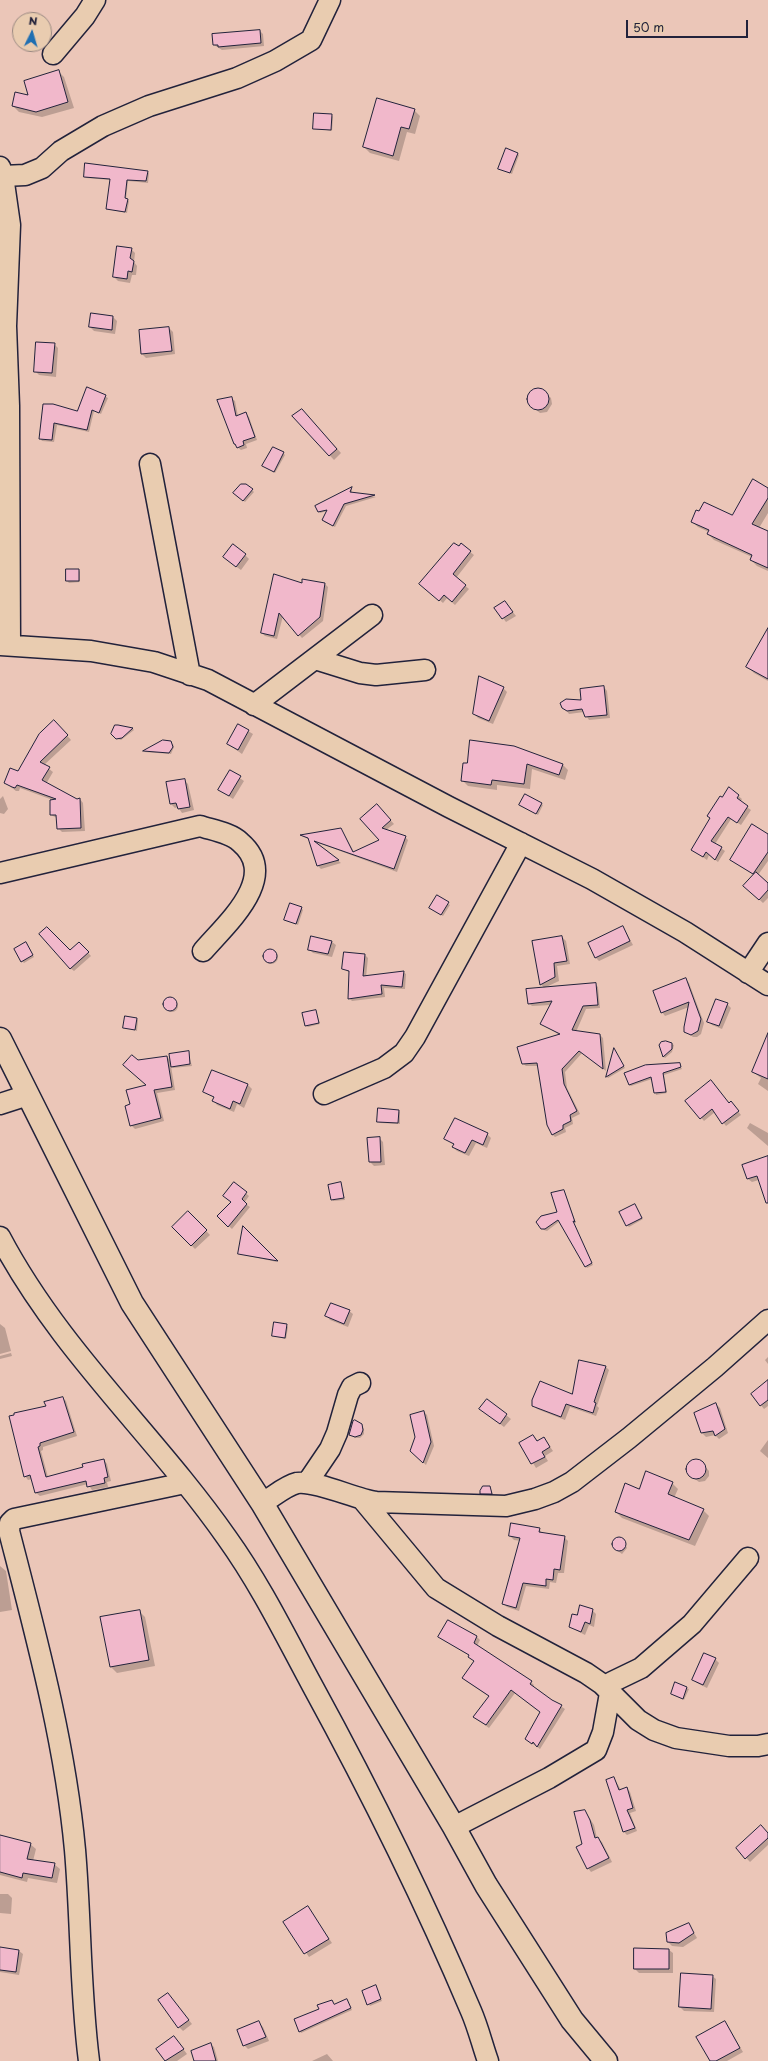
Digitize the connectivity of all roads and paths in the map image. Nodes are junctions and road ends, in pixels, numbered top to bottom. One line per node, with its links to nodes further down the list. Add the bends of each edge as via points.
1 (95, 0): 3 (street)
2 (330, 0): 4 (street, via 311,40 275,61 237,78 150,106 103,126 61,151 42,168 26,175)
3 (53, 54)
4 (2, 172): 7 (street, via 10,239 6,319 10,406)
5 (150, 464): 10 (street)
6 (372, 616): 8 (street)
7 (5, 644): 10 (street, via 92,651 154,662)
8 (314, 659): 9 (street, via 360,673); 11 (street)
9 (425, 670)
10 (190, 674): 11 (street, via 208,680)
11 (254, 705): 12 (street)
12 (521, 843): 16 (street, via 598,882 686,932); 19 (street, via 404,1053 384,1068)
13 (0, 874): 15 (street, via 200,826 215,830 240,841 253,856 255,880 246,901)
14 (768, 943): 16 (street)
15 (203, 951)
16 (748, 973): 17 (street)
17 (768, 985)
18 (0, 1039): 20 (main road)
19 (324, 1094)
20 (28, 1095): 21 (street); 28 (main road, via 132,1302)
21 (0, 1104)
22 (0, 1237): 25 (street, via 35,1297 90,1370)
23 (768, 1320): 27 (street, via 630,1438 572,1482 554,1492 506,1506 376,1502)
24 (360, 1383): 26 (street, via 352,1387 332,1444)
25 (185, 1482): 33 (street, via 14,1519 10,1523 9,1531 62,1756 75,1849); 34 (street, via 253,1577 365,1784 472,2012)
26 (307, 1483): 27 (street); 28 (street, via 290,1486)
27 (362, 1499): 30 (street, via 436,1588 498,1626 586,1673)
28 (262, 1503): 32 (main road)
29 (748, 1558): 30 (street, via 692,1624 641,1668 612,1682)
30 (610, 1692): 31 (street, via 638,1720 654,1730 676,1738 728,1746); 32 (street, via 601,1742 596,1750 549,1778)
31 (768, 1744)
32 (454, 1827): 35 (main road, via 486,1885 572,2020)
33 (89, 2061)
34 (488, 2061)
35 (606, 2061)

